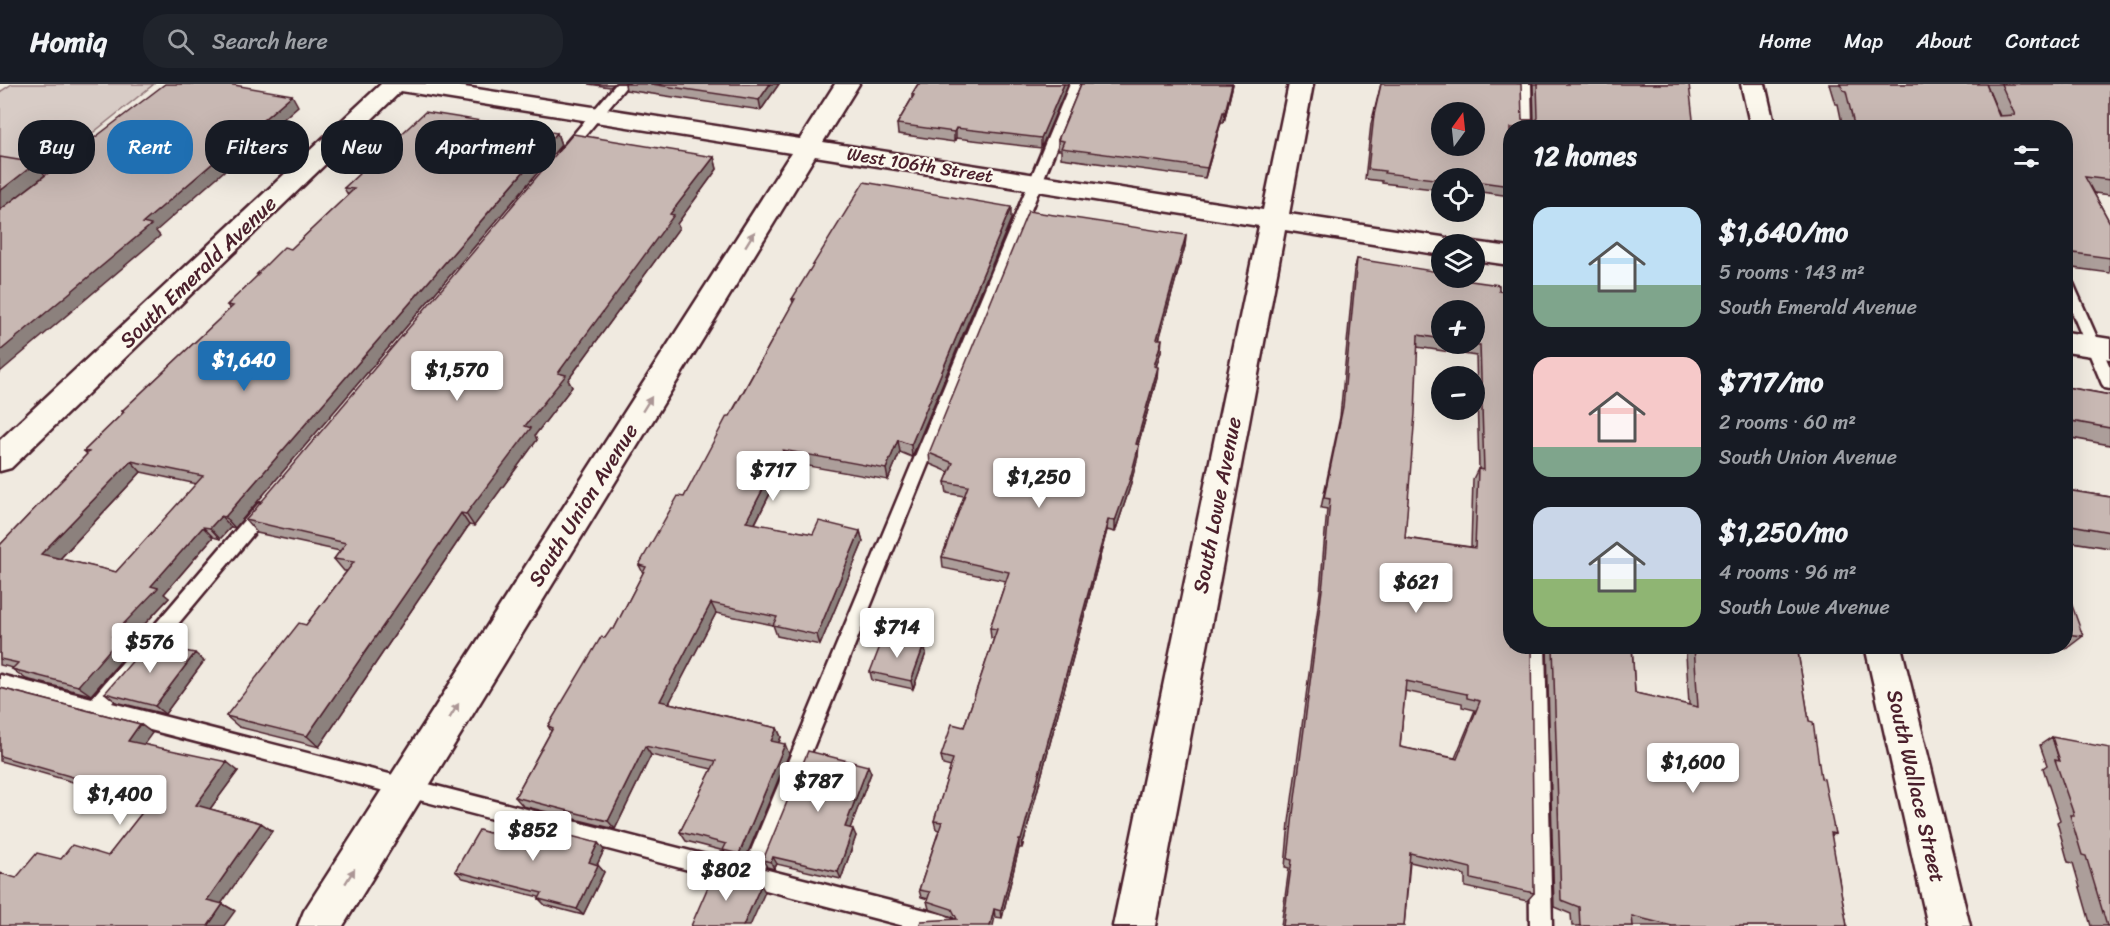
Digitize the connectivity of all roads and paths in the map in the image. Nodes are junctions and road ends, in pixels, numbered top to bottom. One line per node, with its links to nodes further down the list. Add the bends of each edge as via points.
1 (397, 84): 8 (street, West 106th Street); 21 (street, South Emerald Avenue)
2 (622, 84): 8 (lane)
3 (847, 84): 11 (street, South Union Avenue)
4 (1076, 84): 13 (lane)
5 (1301, 84): 14 (street, South Lowe Avenue)
6 (1525, 84): 9 (lane)
7 (1753, 84): 10 (street)
8 (596, 114): 11 (street, West 106th Street); 12 (lane)
9 (1526, 120)
10 (1761, 120)
11 (807, 147): 13 (street, West 106th Street); 27 (street, South Union Avenue, one-way to 11)
12 (556, 163)
13 (1036, 183): 14 (street, West 106th Street); 28 (lane)
14 (1274, 220): 15 (street, West 106th Street); 31 (street, South Lowe Avenue)
15 (1431, 244)
16 (1485, 253): 17 (street)
17 (1503, 255)
18 (2073, 301): 19 (lane)
19 (2090, 346): 20 (lane)
20 (2110, 384)
21 (0, 459)
22 (272, 499): 26 (lane)
23 (1536, 654): 32 (lane)
24 (1885, 654): 33 (street, South Wallace Street)
25 (0, 683): 26 (lane)
26 (96, 708): 27 (lane)
27 (406, 788): 28 (lane); 29 (street, South Union Avenue, one-way to 27)
28 (752, 876): 30 (lane)
29 (319, 926)
30 (945, 926)
31 (1134, 926)
32 (1541, 926)
33 (1949, 926)

